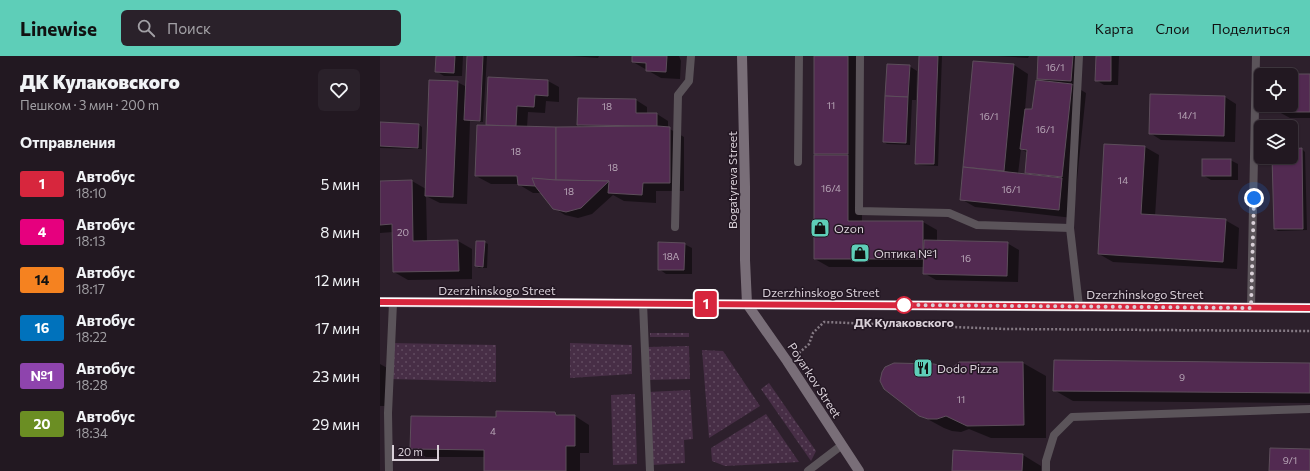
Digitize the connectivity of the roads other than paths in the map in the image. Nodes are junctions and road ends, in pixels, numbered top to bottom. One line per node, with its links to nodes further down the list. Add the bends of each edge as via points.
1 (691, 56): 8 (lane, via 689,81 678,96)
2 (742, 56): 13 (main road, Bogatyreva Street)
3 (799, 56): 7 (lane)
4 (860, 56): 9 (lane, via 859,211 949,213 977,225)
5 (1079, 56): 9 (lane)
6 (1256, 56): 15 (lane)
7 (798, 162)
8 (675, 227)
9 (1070, 228): 14 (lane)
10 (380, 302): 11 (main road, Dzerzhinskogo Street)
11 (393, 302): 12 (main road, Dzerzhinskogo Street); 18 (lane)
12 (643, 304): 13 (main road, Dzerzhinskogo Street); 21 (lane)
13 (747, 304): 14 (main road, Dzerzhinskogo Street); 19 (main road, Poyarkov Street)
14 (1079, 306): 15 (main road, Dzerzhinskogo Street)
15 (1251, 308): 16 (main road, Dzerzhinskogo Street)
16 (1310, 308)
17 (1310, 409): 24 (lane, via 1072,417 1054,435 1046,461)
18 (384, 413): 20 (lane)
19 (842, 445): 22 (lane); 23 (main road, Poyarkov Street)
20 (389, 471)
21 (650, 471)
22 (808, 471)
23 (859, 471)
24 (1046, 471)

